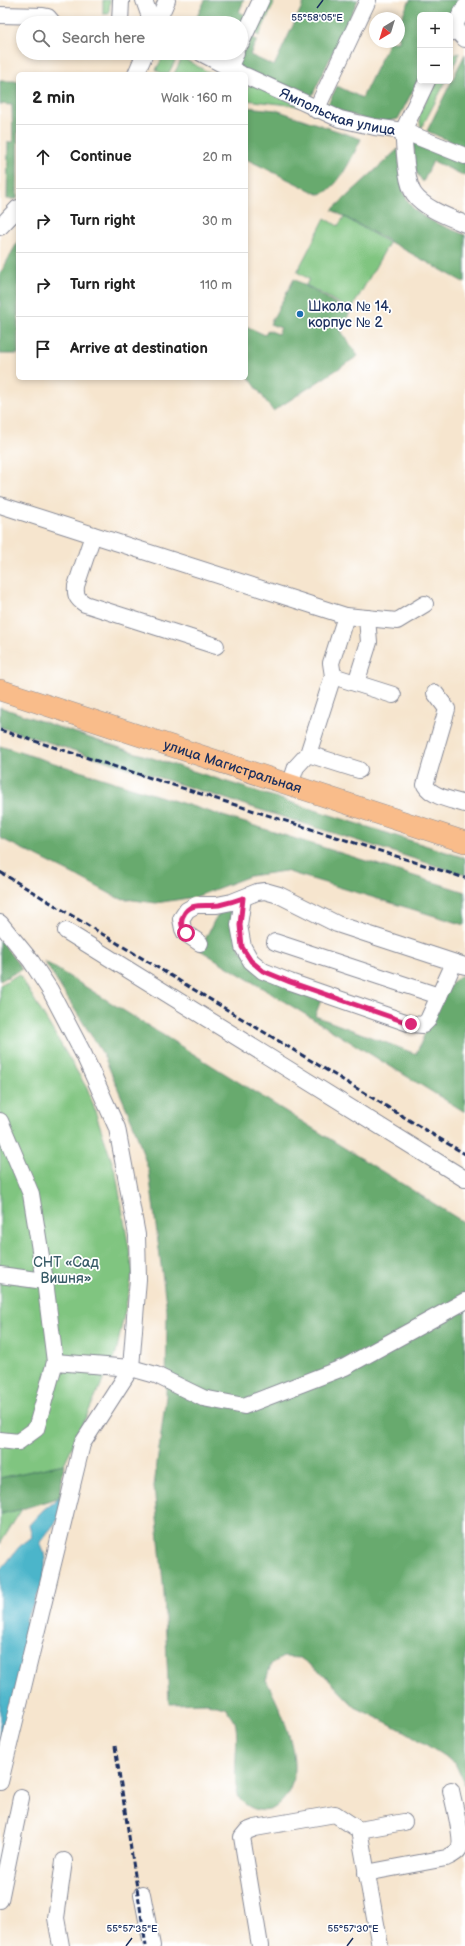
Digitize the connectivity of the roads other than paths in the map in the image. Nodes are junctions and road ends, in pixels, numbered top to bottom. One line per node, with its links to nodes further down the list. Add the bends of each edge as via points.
1 (121, 0): 9 (street)
2 (144, 0): 10 (street)
3 (167, 0): 11 (street)
4 (261, 0): 13 (street)
5 (368, 0): 23 (street)
6 (465, 6): 12 (street)
7 (0, 15): 8 (street)
8 (43, 16)
9 (120, 16)
10 (150, 16)
11 (159, 16)
12 (453, 27)
13 (248, 28)
14 (453, 31): 15 (street)
15 (465, 39)
16 (142, 60): 20 (street)
17 (214, 60): 19 (street)
18 (236, 60): 19 (street)
19 (235, 71)
20 (137, 72)
21 (248, 77): 23 (street, Ямпольская улица)
22 (426, 84): 24 (street, Ямпольская улица)
23 (316, 110): 24 (street, Ямпольская улица, via 358,124)
24 (403, 131): 25 (street); 27 (street, via 410,183 414,193 430,206)
25 (465, 156)
26 (16, 210): 28 (street)
27 (465, 224)
28 (0, 227)
29 (0, 505): 30 (street)
30 (93, 534): 32 (street); 34 (street, via 76,586 79,600)
31 (425, 604): 33 (street, via 397,622)
32 (346, 616): 33 (street); 35 (street, via 331,663)
33 (367, 618): 36 (street, via 369,642)
34 (216, 646)
35 (333, 676): 36 (street); 40 (street)
36 (356, 683): 39 (street)
37 (0, 690): 42 (main road, улица Магистральная)
38 (435, 693): 43 (street, via 447,709 425,786 434,794)
39 (393, 695)
40 (308, 754): 41 (street); 42 (street, via 296,767)
41 (359, 770)
42 (290, 786): 44 (main road, улица Магистральная)
43 (465, 804)
44 (465, 842)
45 (243, 898): 49 (street, via 217,905 196,905 187,910 181,919 183,929); 50 (street, via 257,892 271,892 337,924); 51 (street, via 240,925 242,947 251,961 263,971 416,1026 423,1025 428,1020)
46 (0, 923): 58 (street, via 31,961 50,990 84,1055 117,1128 136,1235 138,1279)
47 (66, 931): 53 (street)
48 (275, 942): 51 (street)
49 (200, 943)
50 (459, 965): 51 (street)
51 (439, 996)
52 (0, 1121): 55 (street, via 31,1194)
53 (465, 1179)
54 (0, 1275): 55 (street)
55 (46, 1281): 57 (street)
56 (465, 1301): 58 (street, via 345,1367 244,1406 203,1398 156,1375)
57 (55, 1362): 58 (street); 59 (street, via 36,1429 18,1442)
58 (131, 1368): 60 (street, via 82,1444)
59 (0, 1440)
60 (0, 1782)
61 (451, 1790): 66 (street, via 460,1838 459,1848 455,1853 446,1858)
62 (21, 1798): 68 (street)
63 (404, 1822): 64 (street)
64 (359, 1830): 66 (street); 71 (street, via 335,1814 247,1831 242,1837 242,1847)
65 (64, 1861): 69 (street, via 56,1918)
66 (366, 1872): 72 (street)
67 (142, 1894): 70 (street)
68 (0, 1900)
69 (61, 1946)
70 (152, 1946)
71 (260, 1946)
72 (380, 1946)

